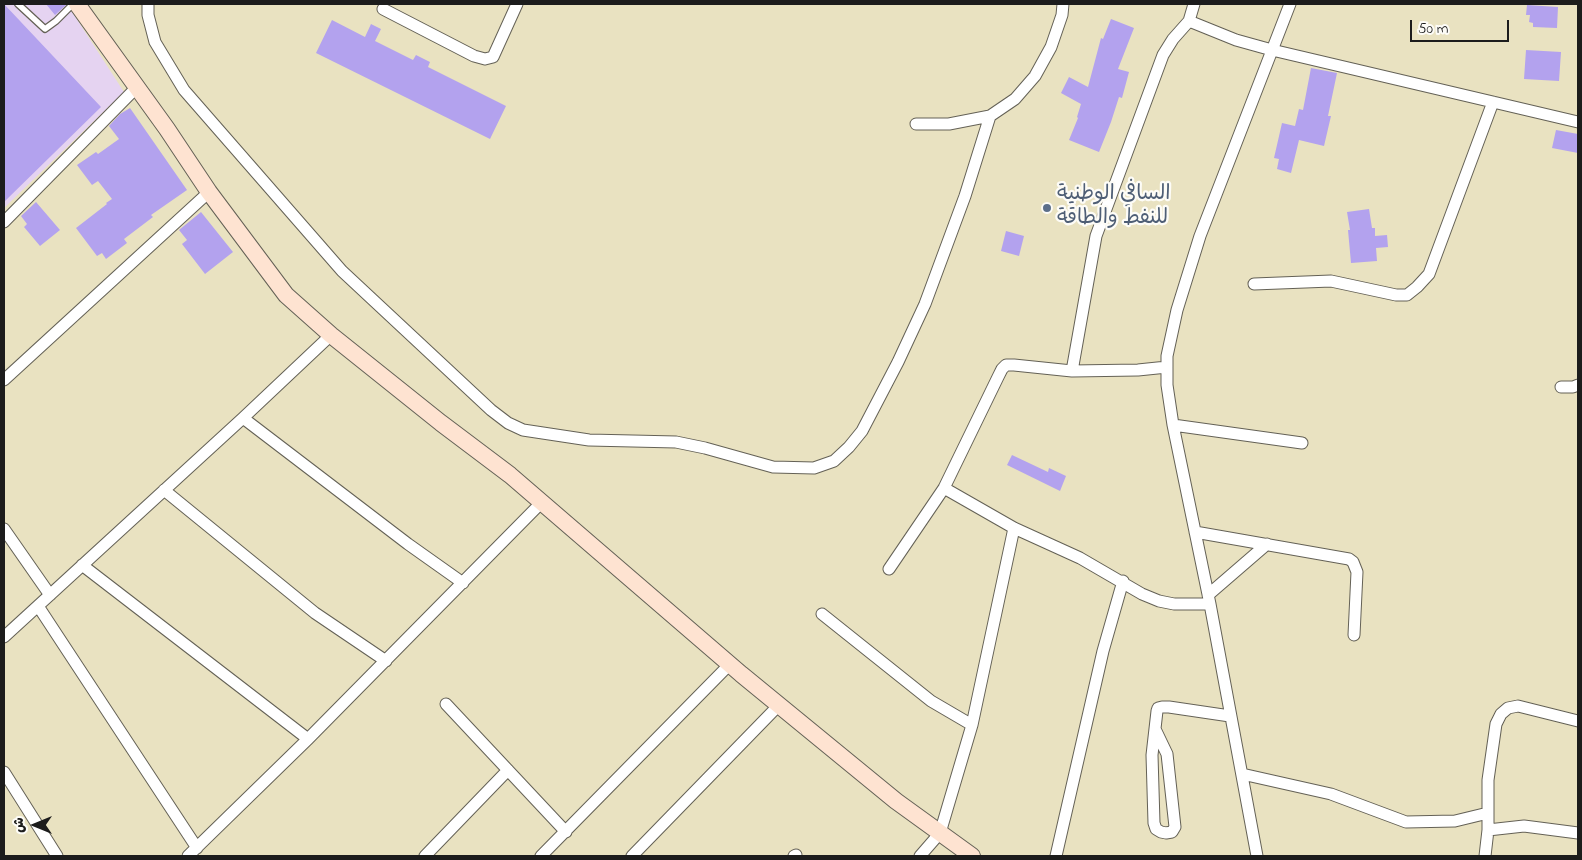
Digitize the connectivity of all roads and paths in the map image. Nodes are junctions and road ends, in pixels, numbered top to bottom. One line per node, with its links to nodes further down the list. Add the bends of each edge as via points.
1 (18, 4): 2 (lane, via 44,29)
2 (73, 4)
3 (77, 4): 12 (main road)
4 (148, 4): 14 (street, via 155,42 184,90 342,271 508,423 524,430 589,440 676,442 773,467 814,468 834,461 862,432 926,304)
5 (517, 4): 9 (street, via 493,57 485,59)
6 (1063, 4): 14 (street, via 1051,47 1035,76 1015,99)
7 (1194, 4): 10 (street)
8 (1290, 4): 11 (street)
9 (383, 8)
10 (1189, 21): 11 (street); 22 (street, via 1172,39 1163,55 1096,236)
11 (1272, 50): 13 (street); 21 (street, via 1200,236 1177,310)
12 (136, 87): 17 (main road); 18 (street)
13 (1493, 102): 15 (street); 19 (street, via 1429,274 1407,295 1331,281)
14 (990, 116): 16 (street, via 949,124)
15 (1578, 122)
16 (916, 124)
17 (209, 192): 20 (main road, via 286,295); 23 (street)
18 (4, 222)
19 (1254, 284)
20 (331, 335): 26 (street); 31 (main road)
21 (1167, 367): 22 (street); 27 (street)
22 (1072, 371): 29 (street, via 1014,364 1002,369)
23 (4, 380)
24 (1578, 385): 25 (street)
25 (1561, 387)
26 (243, 418): 30 (street); 39 (street)
27 (1173, 425): 28 (street); 34 (street)
28 (1302, 443)
29 (944, 488): 32 (street); 37 (street)
30 (164, 490): 36 (street); 46 (street, via 316,613)
31 (542, 502): 39 (street); 47 (main road)
32 (1014, 528): 38 (street); 52 (street)
33 (4, 529): 40 (street)
34 (1195, 532): 35 (street); 41 (street)
35 (1267, 544): 41 (street); 44 (street, via 1353,562 1357,572)
36 (82, 565): 40 (street); 54 (street)
37 (889, 569)
38 (1123, 582): 41 (street, via 1159,601 1174,604); 70 (street, via 1103,651)
39 (463, 583): 46 (street)
40 (50, 595): 42 (street)
41 (1209, 600): 50 (street)
42 (38, 606): 45 (street); 63 (street)
43 (822, 614): 52 (street, via 931,702)
44 (1354, 635)
45 (4, 636)
46 (386, 661): 54 (street)
47 (730, 664): 49 (main road); 60 (street)
48 (446, 704): 55 (street)
49 (779, 705): 62 (main road); 67 (street)
50 (1230, 716): 53 (street, via 1162,707 1157,711); 57 (street)
51 (1578, 720): 58 (street, via 1518,706 1501,714 1496,724 1488,780)
52 (972, 725): 62 (street)
53 (1155, 729): 53 (street, via 1167,754 1175,827 1166,834 1156,829 1154,824 1152,755)
54 (308, 740): 63 (street)
55 (508, 770): 60 (street); 65 (street)
56 (4, 772): 64 (street)
57 (1242, 774): 58 (street, via 1331,794 1406,822 1455,821); 71 (street)
58 (1488, 813): 59 (street)
59 (1488, 830): 61 (street, via 1524,826); 72 (street)
60 (566, 832): 66 (street)
61 (1578, 833)
62 (940, 834): 68 (street); 69 (main road)
63 (193, 852)
64 (57, 856)
65 (425, 856)
66 (541, 856)
67 (632, 856)
68 (920, 856)
69 (972, 856)
70 (1056, 856)
71 (1257, 856)
72 (1485, 856)

